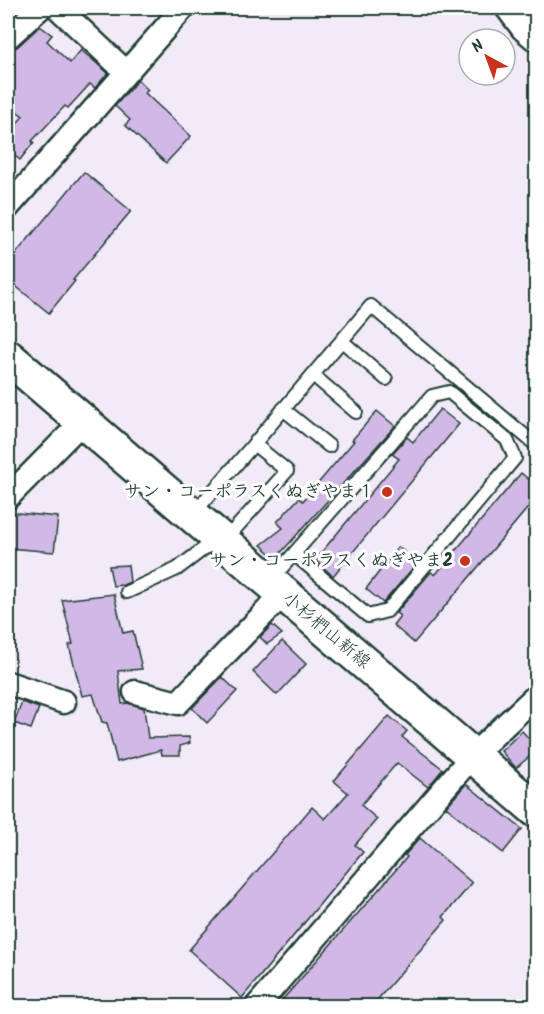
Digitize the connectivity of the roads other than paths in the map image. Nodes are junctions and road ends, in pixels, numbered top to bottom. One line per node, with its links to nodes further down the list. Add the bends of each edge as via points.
1 (40, 8): 5 (street)
2 (58, 8): 7 (street)
3 (183, 8): 7 (street)
4 (507, 8): 6 (street)
5 (8, 37)
6 (537, 40)
7 (126, 72): 8 (street)
8 (15, 182): 9 (street)
9 (8, 207)
10 (342, 341): 12 (lane); 13 (lane); 18 (lane, via 371,306)
11 (8, 357): 16 (main road, 小杉椚山新線)
12 (313, 375): 14 (lane); 15 (lane)
13 (386, 379)
14 (284, 409): 17 (lane); 19 (lane)
15 (356, 412)
16 (83, 421): 20 (street); 21 (main road, 小杉椚山新線)
17 (254, 444): 21 (lane); 22 (lane, via 287,471)
18 (537, 445)
19 (328, 446)
20 (8, 497)
21 (192, 515): 22 (main road, 小杉椚山新線)
22 (222, 539): 24 (main road, 小杉椚山新線); 25 (lane, via 177,569)
23 (294, 554): 23 (lane, via 432,396 449,392 507,440 514,458 387,611 368,616); 24 (lane)
24 (276, 588): 27 (street, via 178,703); 30 (main road, 小杉椚山新線)
25 (127, 592)
26 (8, 683): 29 (street)
27 (135, 692)
28 (537, 696): 30 (street)
29 (64, 702)
30 (473, 755): 31 (main road, 小杉椚山新線); 32 (street)
31 (537, 810)
32 (257, 1006)

